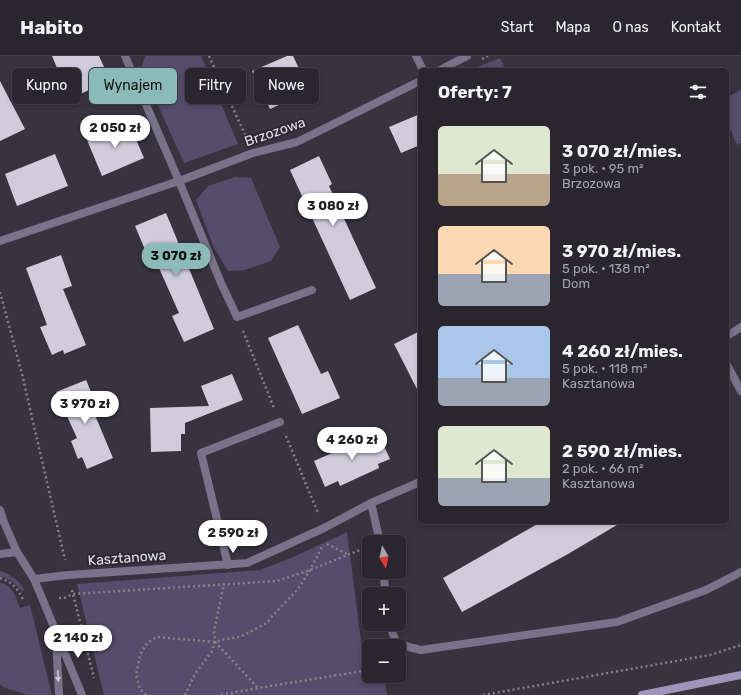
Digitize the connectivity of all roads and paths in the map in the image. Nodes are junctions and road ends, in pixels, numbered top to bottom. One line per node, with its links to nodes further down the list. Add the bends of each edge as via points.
1 (125, 56): 9 (street)
2 (209, 56): 8 (path)
3 (416, 56): 5 (street)
4 (467, 56): 6 (street)
5 (422, 68)
6 (444, 68)
7 (418, 81): 8 (street, Brzozowa, via 297,142)
8 (253, 153): 9 (street, Brzozowa)
9 (179, 181): 10 (street, Brzozowa); 11 (street, via 237,318)
10 (0, 241)
11 (312, 290)
12 (0, 292): 27 (path, via 22,374)
13 (741, 327): 14 (street)
14 (729, 335)
15 (729, 369): 16 (street)
16 (741, 391)
17 (280, 422): 25 (street, via 200,453)
18 (418, 483): 19 (street, Kasztanowa)
19 (371, 503): 21 (street); 25 (street, Kasztanowa, via 324,528 247,563)
20 (0, 510): 22 (street)
21 (378, 535)
22 (17, 552): 23 (street); 28 (street)
23 (0, 554)
24 (347, 554): 32 (path, via 324,542 298,588 265,624 240,637)
25 (228, 565): 27 (street, Kasztanowa)
26 (741, 572): 31 (street, via 706,590 617,622 421,650 397,644)
27 (68, 575): 28 (street, Kasztanowa); 36 (path)
28 (34, 579): 30 (street)
29 (224, 584): 32 (path, via 214,631)
30 (56, 630): 38 (street, one-way to 38); 39 (street)
31 (392, 631)
32 (216, 642): 37 (path); 40 (path, via 157,637 147,643 140,656 136,675 140,689); 41 (path)
33 (741, 645): 43 (path, via 710,654)
34 (362, 671): 37 (path)
35 (741, 676): 44 (street)
36 (94, 680)
37 (258, 688): 42 (path)
38 (60, 695)
39 (82, 695)
40 (146, 695)
41 (185, 695)
42 (222, 695)
43 (483, 695)
44 (642, 695)

